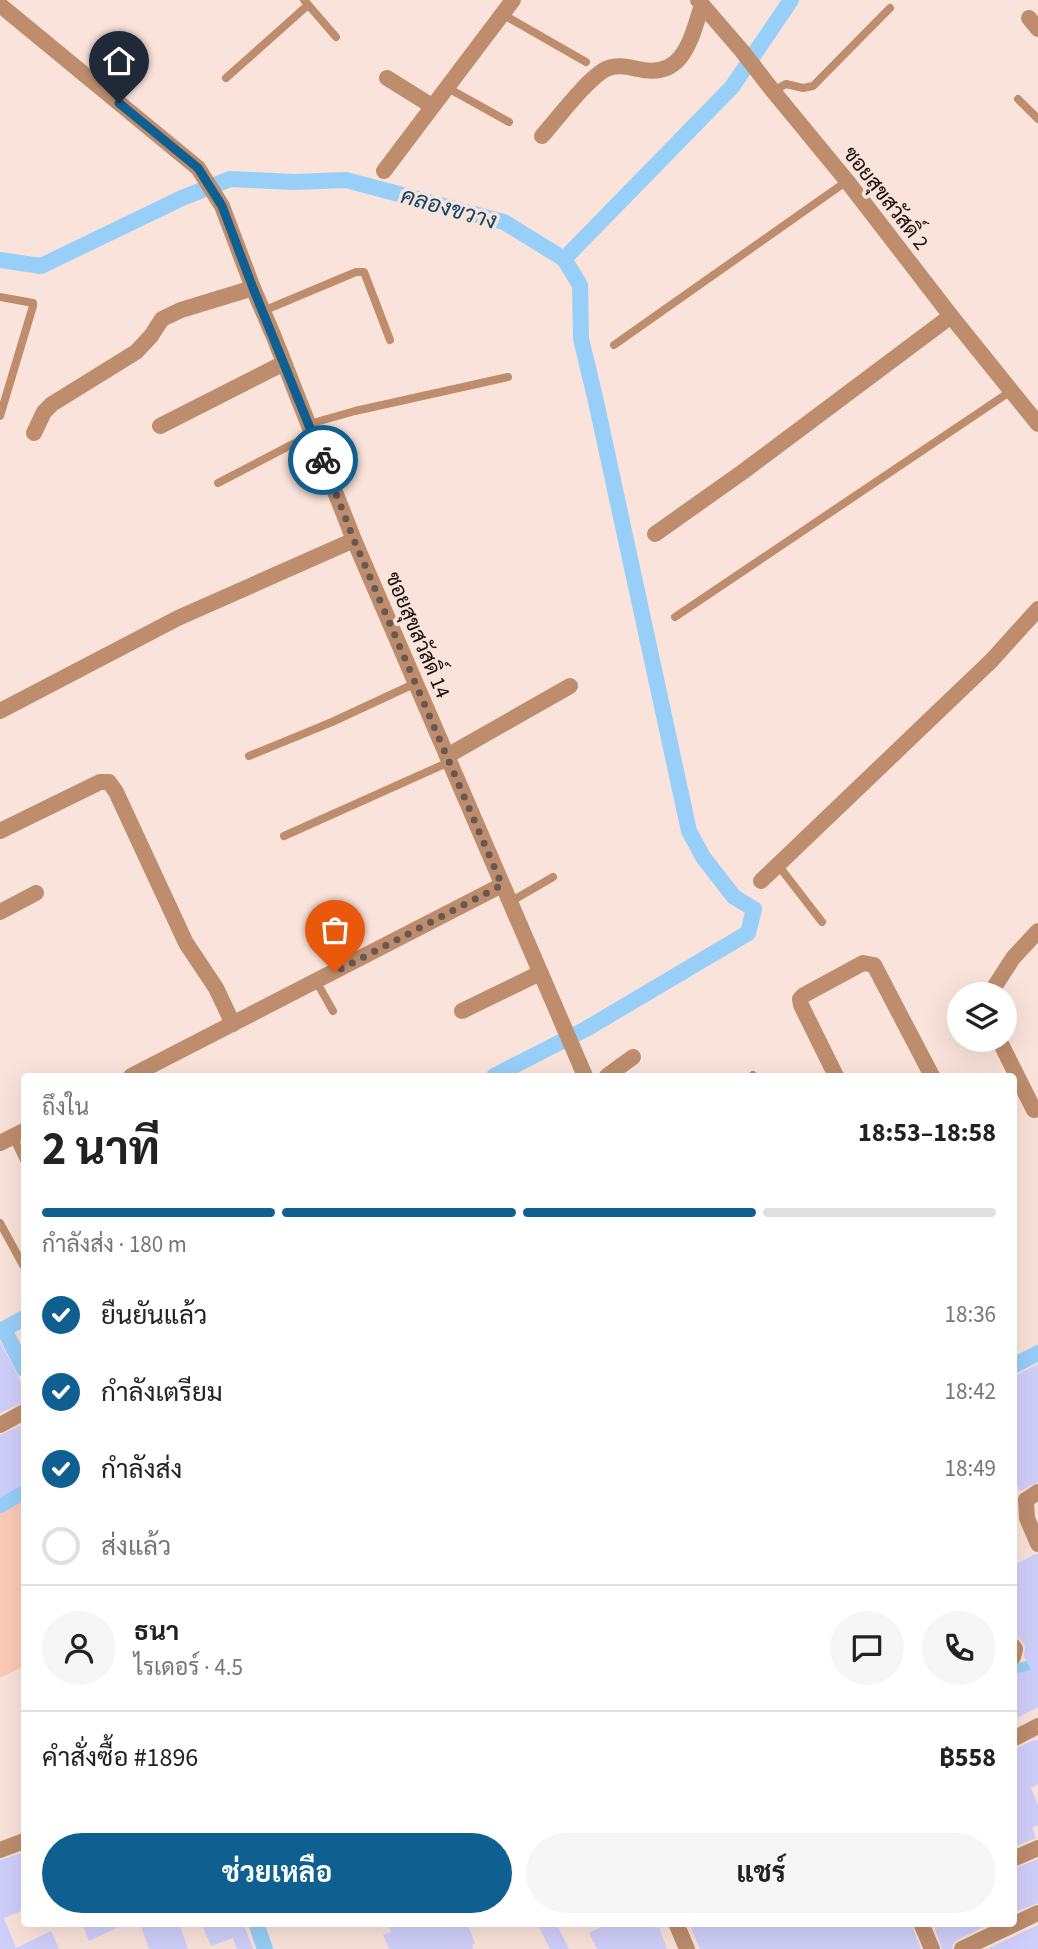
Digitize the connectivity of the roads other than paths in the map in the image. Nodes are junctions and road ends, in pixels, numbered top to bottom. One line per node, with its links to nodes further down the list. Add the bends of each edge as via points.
1 (513, 0): 6 (street)
2 (306, 2): 7 (lane); 9 (lane)
3 (700, 3): 12 (street, ซอยสุขสวัสดิ์ 2); 17 (street, via 688,45 677,63 652,71 609,67 595,76)
4 (0, 5): 20 (street, ซอยสุขสวัสดิ์ 14, via 198,168 222,206)
5 (890, 9): 12 (lane, via 813,86 786,84)
6 (502, 14): 8 (lane); 11 (street)
7 (336, 37)
8 (586, 62)
9 (226, 78)
10 (387, 78): 14 (street)
11 (446, 87): 14 (street); 16 (lane)
12 (773, 91): 19 (street, ซอยสุขสวัสดิ์ 2)
13 (1018, 99): 15 (lane)
14 (432, 106): 18 (street)
15 (1038, 119)
16 (509, 122)
17 (542, 136)
18 (384, 170)
19 (847, 181): 23 (street, ซอยสุขสวัสดิ์ 2); 25 (lane)
20 (253, 288): 22 (street, ซอยสุขสวัสดิ์ 14); 33 (street, via 162,319 136,352 51,404)
21 (0, 297): 29 (lane, via 33,303)
22 (263, 310): 24 (lane, via 364,272); 26 (street, ซอยสุขสวัสดิ์ 14)
23 (951, 316): 28 (street, ซอยสุขสวัสดิ์ 2); 35 (street)
24 (390, 340)
25 (614, 345)
26 (284, 363): 31 (street); 32 (street, ซอยสุขสวัสดิ์ 14)
27 (508, 377): 32 (lane, via 355,411)
28 (1011, 391): 30 (street, ซอยสุขสวัสดิ์ 2); 38 (lane)
29 (0, 416)
30 (1038, 424)
31 (160, 426)
32 (311, 429): 34 (lane); 36 (street, ซอยสุขสวัสดิ์ 14)
33 (34, 433)
34 (218, 483)
35 (655, 534)
36 (354, 540): 39 (street, ซอยสุขสวัสดิ์ 14); 41 (street, via 178,618)
37 (1038, 609): 46 (street, via 992,660)
38 (675, 617)
39 (416, 683): 42 (lane); 43 (street, ซอยสุขสวัสดิ์ 14)
40 (570, 686): 43 (street)
41 (0, 711)
42 (249, 756)
43 (448, 759): 45 (lane); 49 (street, ซอยสุขสวัสดิ์ 14)
44 (0, 831): 60 (street, via 100,782 109,782 186,943)
45 (284, 836)
46 (778, 865): 48 (street); 53 (lane)
47 (553, 877): 51 (lane)
48 (761, 881)
49 (502, 885): 51 (street, ซอยสุขสวัสดิ์ 14); 56 (street)
50 (36, 893): 52 (street)
51 (510, 902): 55 (street, ซอยสุขสวัสดิ์ 14)
52 (0, 912)
53 (822, 922)
54 (1038, 931): 57 (street)
55 (540, 973): 59 (street); 64 (street, ซอยสุขสวัสดิ์ 14)
56 (316, 981): 58 (lane); 60 (street)
57 (998, 982)
58 (333, 1011)
59 (462, 1011)
60 (233, 1024): 63 (street)
61 (1005, 1052): 68 (street)
62 (633, 1057): 65 (street)
63 (137, 1073)
64 (584, 1073)
65 (611, 1073)
66 (835, 1073): 67 (street, via 800,999 863,963 874,965)
67 (930, 1073)
68 (1016, 1073)
69 (1017, 1076): 70 (street, via 1034,1110)
70 (1038, 1108)
71 (12, 1137): 72 (lane)
72 (21, 1154)
73 (0, 1223): 74 (lane)
74 (21, 1261)
75 (21, 1414): 76 (street)
76 (0, 1425)
77 (1038, 1492): 78 (street, via 1026,1500 1026,1510)
78 (1038, 1544)
79 (1038, 1726): 80 (street)
80 (1017, 1737)
81 (21, 1843): 83 (street)
82 (1038, 1848): 84 (street)
83 (0, 1850)
84 (1017, 1857)
85 (1038, 1913): 86 (street)
86 (1017, 1923)
87 (678, 1927): 90 (street)
88 (923, 1927): 91 (street)
89 (1008, 1927): 92 (street)
90 (687, 1949)
91 (932, 1949)
92 (962, 1949)

